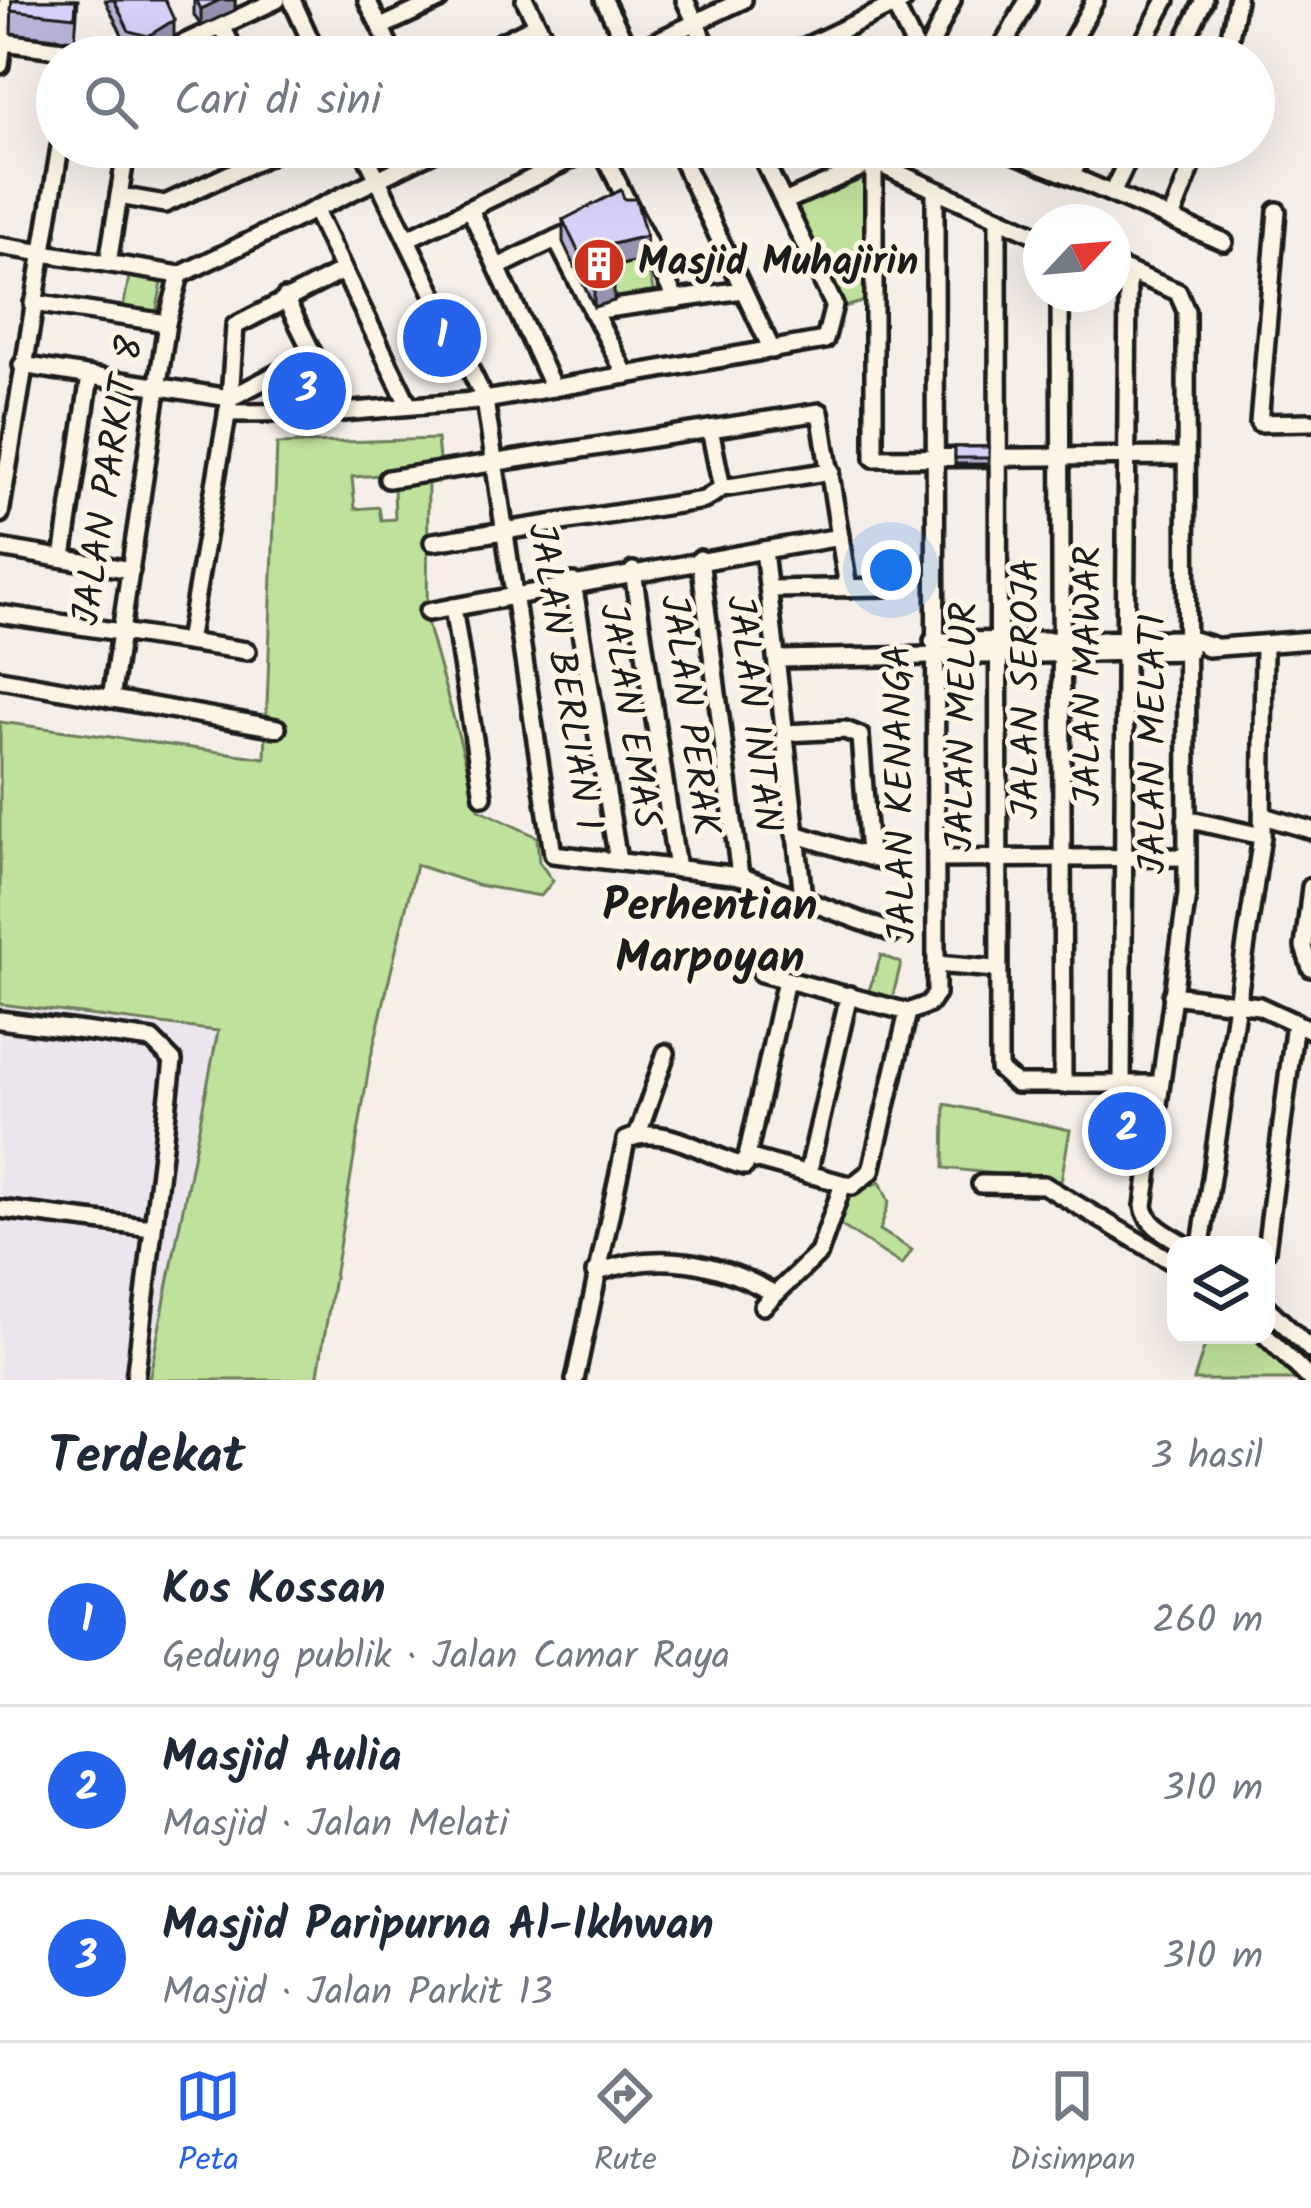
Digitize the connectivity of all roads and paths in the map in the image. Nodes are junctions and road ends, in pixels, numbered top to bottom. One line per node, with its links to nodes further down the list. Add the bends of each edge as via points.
1 (8, 0): 21 (street)
2 (277, 0): 19 (street)
3 (292, 0): 24 (street)
4 (368, 0): 20 (street)
5 (439, 0): 20 (street)
6 (525, 0): 18 (street)
7 (604, 0): 28 (street)
8 (686, 0): 17 (street)
9 (742, 0): 17 (street)
10 (952, 0): 33 (street)
11 (1028, 0): 34 (street)
12 (1095, 0): 35 (street)
13 (1166, 0): 36 (street)
14 (1204, 0): 37 (street)
15 (897, 1): 31 (street); 32 (street)
16 (1229, 4): 38 (street)
17 (695, 23): 29 (street); 30 (street)
18 (537, 25): 26 (street); 27 (street)
19 (222, 26): 22 (street); 23 (street)
20 (381, 27): 25 (street)
21 (3, 36): 39 (street); 40 (street)
22 (200, 36)
23 (227, 36)
24 (308, 36)
25 (385, 36)
26 (514, 36)
27 (543, 36)
28 (619, 36)
29 (669, 36)
30 (702, 36)
31 (826, 36)
32 (913, 36)
33 (933, 36)
34 (1008, 36)
35 (1075, 36)
36 (1146, 36)
37 (1187, 36)
38 (1227, 36)
39 (36, 45)
40 (0, 65)
41 (56, 168): 76 (street)
42 (124, 168): 61 (street)
43 (240, 168): 61 (street, via 165,204)
44 (372, 168): 58 (street, JALAN BERLIAN 1)
45 (401, 168): 58 (street)
46 (555, 168): 64 (street)
47 (610, 168): 62 (street)
48 (686, 168): 82 (street)
49 (767, 168): 63 (street)
50 (851, 168): 63 (street)
51 (877, 168): 106 (street, via 871,454)
52 (898, 168): 59 (street)
53 (1052, 168): 57 (street)
54 (1075, 168): 57 (street)
55 (1124, 168): 60 (street)
56 (1191, 168): 69 (street)
57 (1071, 176): 60 (street)
58 (378, 179): 66 (street); 72 (street, JALAN BERLIAN 1)
59 (934, 191): 68 (street); 106 (street, JALAN KENANGA)
60 (1112, 194): 69 (street)
61 (119, 196): 77 (street)
62 (629, 201): 65 (street); 84 (street)
63 (784, 202): 90 (street, via 835,314 825,340)
64 (470, 209): 72 (street); 78 (street)
65 (610, 211)
66 (315, 212): 79 (street); 81 (street)
67 (1277, 212): 101 (street, via 1259,423)
68 (998, 219): 70 (street); 107 (street, JALAN MELUR)
69 (1171, 219): 74 (street)
70 (1023, 229)
71 (574, 230): 73 (street)
72 (407, 239): 97 (street, JALAN BERLIAN 1)
73 (556, 239): 78 (street); 86 (street)
74 (1224, 242)
75 (0, 246): 76 (street)
76 (41, 252): 77 (street); 85 (street)
77 (108, 263): 81 (street)
78 (498, 267): 96 (street)
79 (342, 271): 83 (street); 99 (street)
80 (1131, 273): 104 (street, JALAN MELATI, via 1184,299)
81 (180, 275): 89 (street, JALAN PARKIT 8)
82 (743, 290): 84 (street); 90 (street)
83 (285, 298): 91 (street); 98 (street, via 236,324)
84 (676, 300): 86 (street)
85 (33, 302): 89 (street); 92 (street)
86 (592, 311): 93 (street)
87 (1060, 312): 105 (street, JALAN SEROJA)
88 (1121, 312): 103 (street, JALAN MAWAR)
89 (167, 323): 95 (street, JALAN PARKIT 8)
90 (772, 350): 93 (street)
91 (313, 355): 98 (street); 100 (street)
92 (22, 365): 94 (street); 112 (street)
93 (626, 375): 96 (street)
94 (90, 376): 95 (street); 118 (street)
95 (160, 386): 98 (street); 120 (street, JALAN PARKIT 8)
96 (553, 388): 97 (street)
97 (485, 400): 99 (street); 108 (street, JALAN BERLIAN 1)
98 (228, 405): 100 (street); 132 (street)
99 (409, 406): 100 (street)
100 (341, 412)
101 (1311, 422)
102 (710, 429): 108 (street); 109 (street, via 820,412); 111 (street)
103 (1123, 456): 104 (street); 105 (street); 133 (street, JALAN MAWAR)
104 (1186, 456): 136 (street, JALAN MELATI)
105 (1063, 458): 107 (street); 138 (street, JALAN SEROJA)
106 (937, 459): 107 (street); 137 (street, JALAN KENANGA)
107 (998, 461): 135 (street, JALAN MELUR)
108 (496, 464): 110 (street); 113 (street, JALAN BERLIAN 1)
109 (831, 471): 111 (street); 114 (street)
110 (388, 479)
111 (722, 488): 113 (street, via 704,500)
112 (0, 514)
113 (506, 533): 115 (street); 126 (street, JALAN BERLIAN 1)
114 (840, 537): 117 (street); 123 (street)
115 (433, 542)
116 (0, 548): 118 (street)
117 (764, 550): 119 (street); 125 (street)
118 (63, 558): 120 (street)
119 (700, 559): 121 (street); 158 (street, JALAN INTAN)
120 (131, 570): 130 (street, JALAN PARKIT 8)
121 (633, 571): 122 (street); 157 (street, JALAN PERAK)
122 (573, 582): 126 (street); 156 (street, JALAN EMAS)
123 (848, 587): 124 (street); 125 (street)
124 (885, 587)
125 (770, 589): 140 (street)
126 (514, 595): 127 (street); 156 (street, JALAN BERLIAN 1, via 553,854)
127 (453, 607): 128 (street); 145 (street)
128 (428, 612)
129 (0, 614): 130 (street)
130 (120, 631): 132 (street); 142 (street, JALAN PARKIT 8)
131 (1311, 640): 134 (street)
132 (188, 642): 139 (street)
133 (1124, 646): 136 (street); 138 (street); 151 (street, JALAN MAWAR)
134 (1264, 646): 136 (street); 146 (street)
135 (1000, 647): 137 (street); 138 (street); 153 (street, JALAN MELUR)
136 (1189, 647): 147 (street, JALAN MELATI)
137 (933, 648): 140 (street); 155 (street, JALAN KENANGA)
138 (1061, 648): 154 (street, JALAN SEROJA)
139 (247, 651)
140 (779, 659): 144 (street)
141 (0, 679): 142 (street)
142 (111, 699): 143 (street)
143 (277, 728)
144 (786, 734): 149 (street); 149 (street, via 860,736 877,858)
145 (483, 796)
146 (1263, 816): 148 (street); 150 (street)
147 (1186, 819): 150 (street); 152 (street, JALAN MELATI)
148 (1311, 830)
149 (795, 834): 160 (street)
150 (1262, 836): 170 (street)
151 (1121, 857): 152 (street); 154 (street); 175 (street, JALAN MAWAR)
152 (1187, 857): 169 (street, JALAN MELATI)
153 (995, 858): 154 (street); 155 (street); 165 (street, JALAN MELUR)
154 (1060, 858): 176 (street, JALAN SEROJA)
155 (937, 859): 164 (street, JALAN KENANGA)
156 (618, 862): 157 (street, JALAN BERLIAN 1)
157 (677, 869): 158 (street, JALAN BERLIAN 1)
158 (740, 876): 160 (street, JALAN BERLIAN 1)
159 (1311, 887): 161 (street)
160 (803, 897): 162 (street, JALAN BERLIAN 1)
161 (1310, 898): 163 (street)
162 (893, 933)
163 (1309, 963)
164 (936, 964): 165 (street); 171 (street, via 936,994)
165 (995, 969): 176 (street, JALAN MELUR, via 1004,1079)
166 (761, 973): 167 (street)
167 (786, 980): 168 (street); 179 (street)
168 (849, 995): 171 (street); 180 (street)
169 (1172, 995): 170 (street); 177 (street, JALAN MELATI)
170 (1239, 1002): 173 (street); 186 (street)
171 (908, 1012): 181 (street, via 871,1172)
172 (0, 1021): 184 (street, via 152,1040 168,1050 175,1073)
173 (1303, 1026): 187 (street)
174 (665, 1053): 178 (street)
175 (1122, 1082): 176 (street, JALAN MELUR); 177 (street, JALAN MELUR)
176 (1063, 1084)
177 (1159, 1084): 185 (street, JALAN MELATI, via 1146,1216)
178 (638, 1134): 179 (street, via 681,1140 745,1166); 189 (street, via 619,1153)
179 (747, 1157): 180 (street)
180 (808, 1174): 181 (street)
181 (843, 1184): 189 (street, via 819,1253 769,1300 727,1267 701,1262 617,1264)
182 (981, 1184): 188 (street, via 1044,1186)
183 (0, 1209): 184 (street)
184 (152, 1228): 193 (street)
185 (1173, 1236)
186 (1203, 1236)
187 (1268, 1236)
188 (1167, 1259)
189 (595, 1273): 194 (street)
190 (1275, 1316): 192 (street)
191 (1274, 1344): 195 (street)
192 (1311, 1350)
193 (135, 1380)
194 (575, 1380)
195 (1311, 1380)

